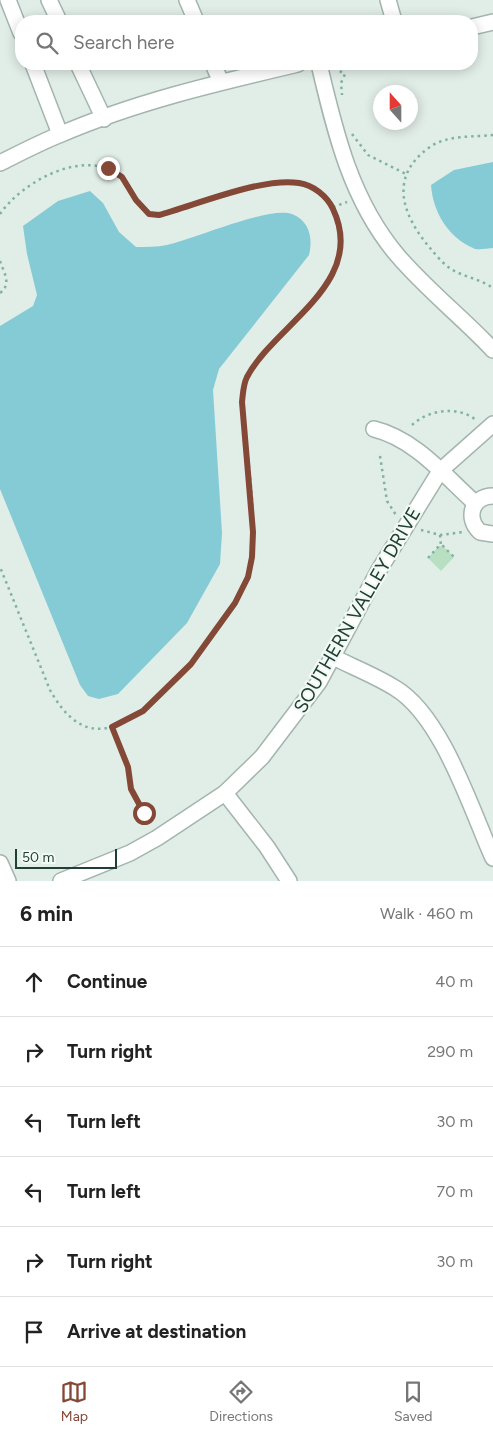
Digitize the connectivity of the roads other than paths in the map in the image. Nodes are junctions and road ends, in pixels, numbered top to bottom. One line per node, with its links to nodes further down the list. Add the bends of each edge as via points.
1 (8, 0): 8 (street)
2 (49, 0): 5 (street)
3 (187, 0): 6 (street)
4 (388, 0): 7 (street)
5 (56, 15)
6 (193, 15)
7 (392, 15)
8 (15, 18)
9 (493, 22): 10 (street)
10 (478, 26)
11 (35, 70): 18 (street)
12 (81, 70): 17 (street)
13 (216, 70): 16 (street)
14 (272, 70): 16 (street)
15 (320, 70): 20 (street, via 335,133 348,170 378,229 398,256)
16 (221, 82): 17 (street)
17 (104, 119): 18 (street)
18 (60, 134): 19 (street)
19 (0, 163)
20 (493, 350)
21 (493, 424): 23 (street, SOUTHERN VALLEY DRIVE)
22 (374, 430): 23 (street, via 390,433 405,441)
23 (440, 471): 25 (street); 27 (street, SOUTHERN VALLEY DRIVE, via 378,570)
24 (493, 496): 25 (street)
25 (475, 503): 26 (street, via 471,515 475,527 486,534)
26 (493, 534)
27 (333, 657): 28 (street, SOUTHERN VALLEY DRIVE, via 288,726); 29 (street, via 396,688 422,713 445,748)
28 (225, 793): 32 (street, SOUTHERN VALLEY DRIVE, via 157,838); 33 (street, via 268,847)
29 (493, 858)
30 (0, 863): 31 (street)
31 (8, 881)
32 (61, 881)
33 (289, 881)

